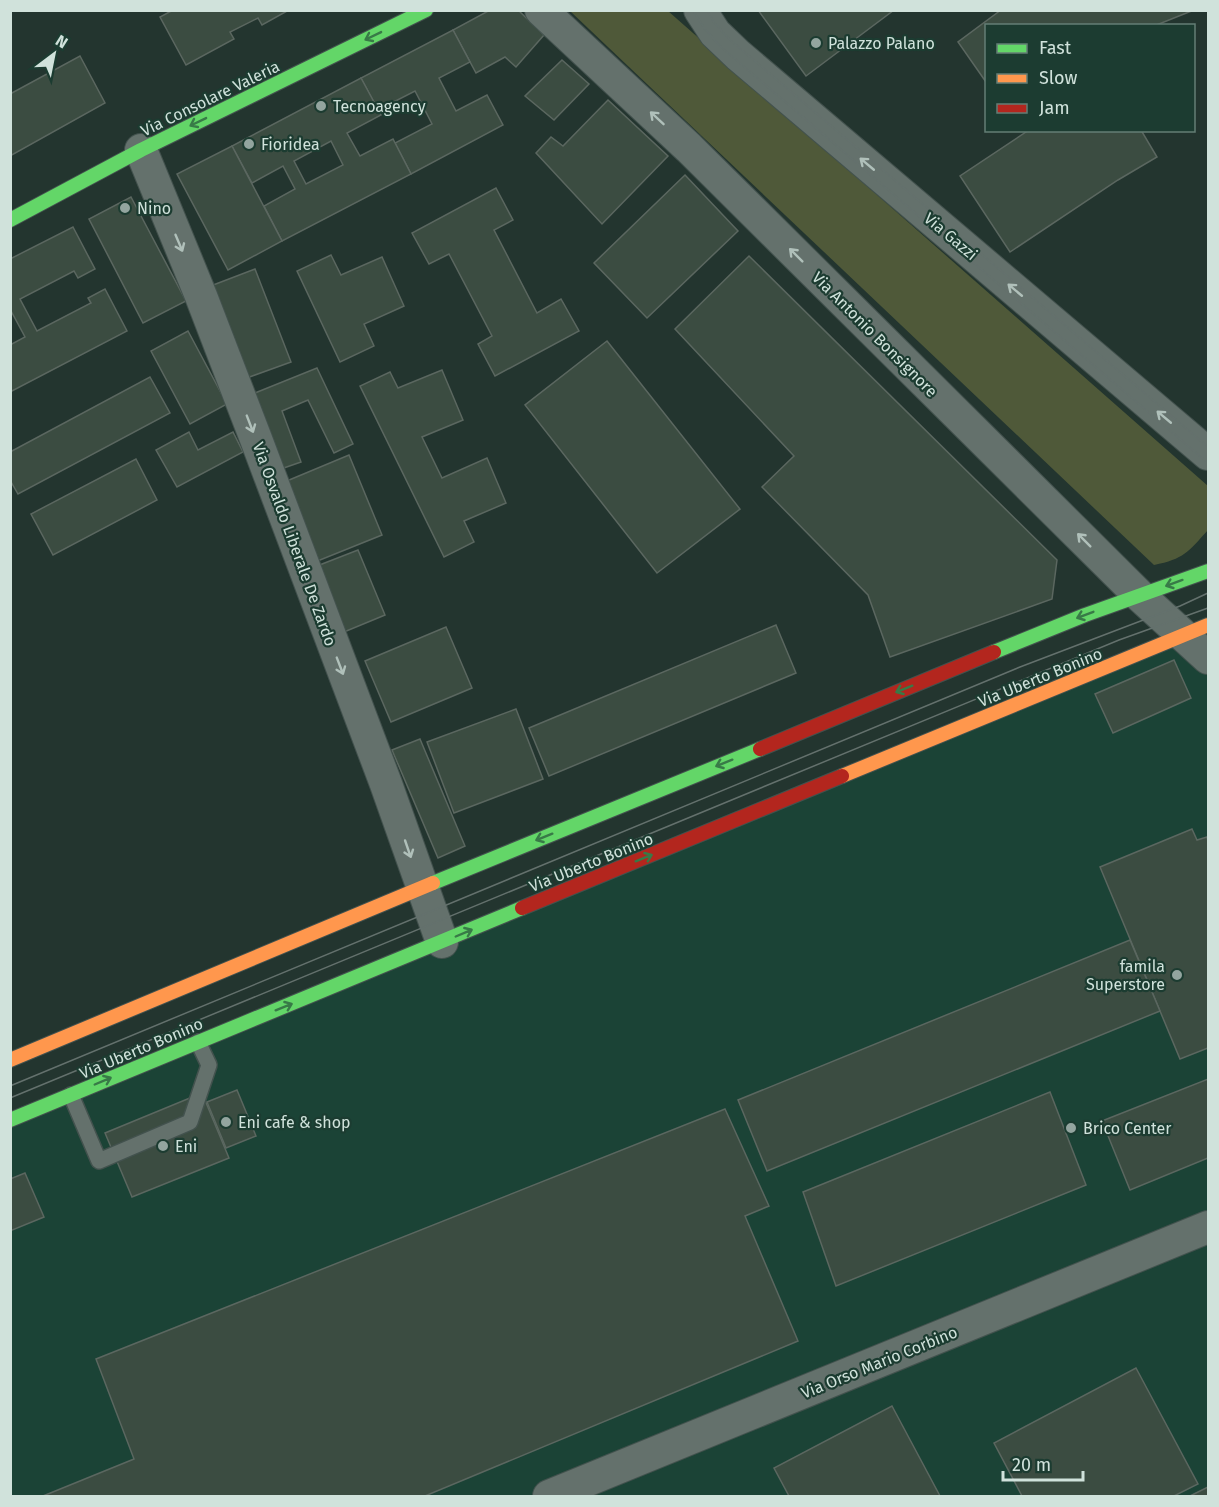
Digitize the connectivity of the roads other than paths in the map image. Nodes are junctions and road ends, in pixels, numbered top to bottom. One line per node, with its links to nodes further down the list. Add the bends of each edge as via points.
1 (426, 10): 4 (main road, Via Consolare Valeria, one-way to 4)
2 (542, 10): 8 (street, Via Antonio Bonsignore, one-way to 2, via 689,148)
3 (700, 10): 6 (street, Via Gazzi, one-way to 3, via 738,55 715,33)
4 (141, 150): 5 (main road, Via Consolare Valeria); 11 (street, Via Osvaldo Liberale De Zardo, one-way to 11, via 206,307)
5 (10, 220)
6 (1209, 454)
7 (1209, 571): 8 (main road, one-way to 8)
8 (1140, 596): 9 (street, Via Antonio Bonsignore); 11 (main road, one-way to 11, via 1085,615)
9 (1196, 631): 10 (street, Via Antonio Bonsignore); 12 (main road, Via Uberto Bonino, one-way to 9)
10 (1209, 658)
11 (422, 887): 12 (street, Via Osvaldo Liberale De Zardo); 14 (main road)
12 (442, 942): 13 (main road, Via Uberto Bonino, one-way to 12)
13 (198, 1042): 15 (main road, Via Uberto Bonino, one-way to 13); 15 (lane, via 209,1065 190,1122 99,1161)
14 (10, 1060)
15 (71, 1095): 16 (main road, Via Uberto Bonino)
16 (10, 1120)
17 (1209, 1227): 18 (street, Via Orso Mario Corbino)
18 (549, 1497)

